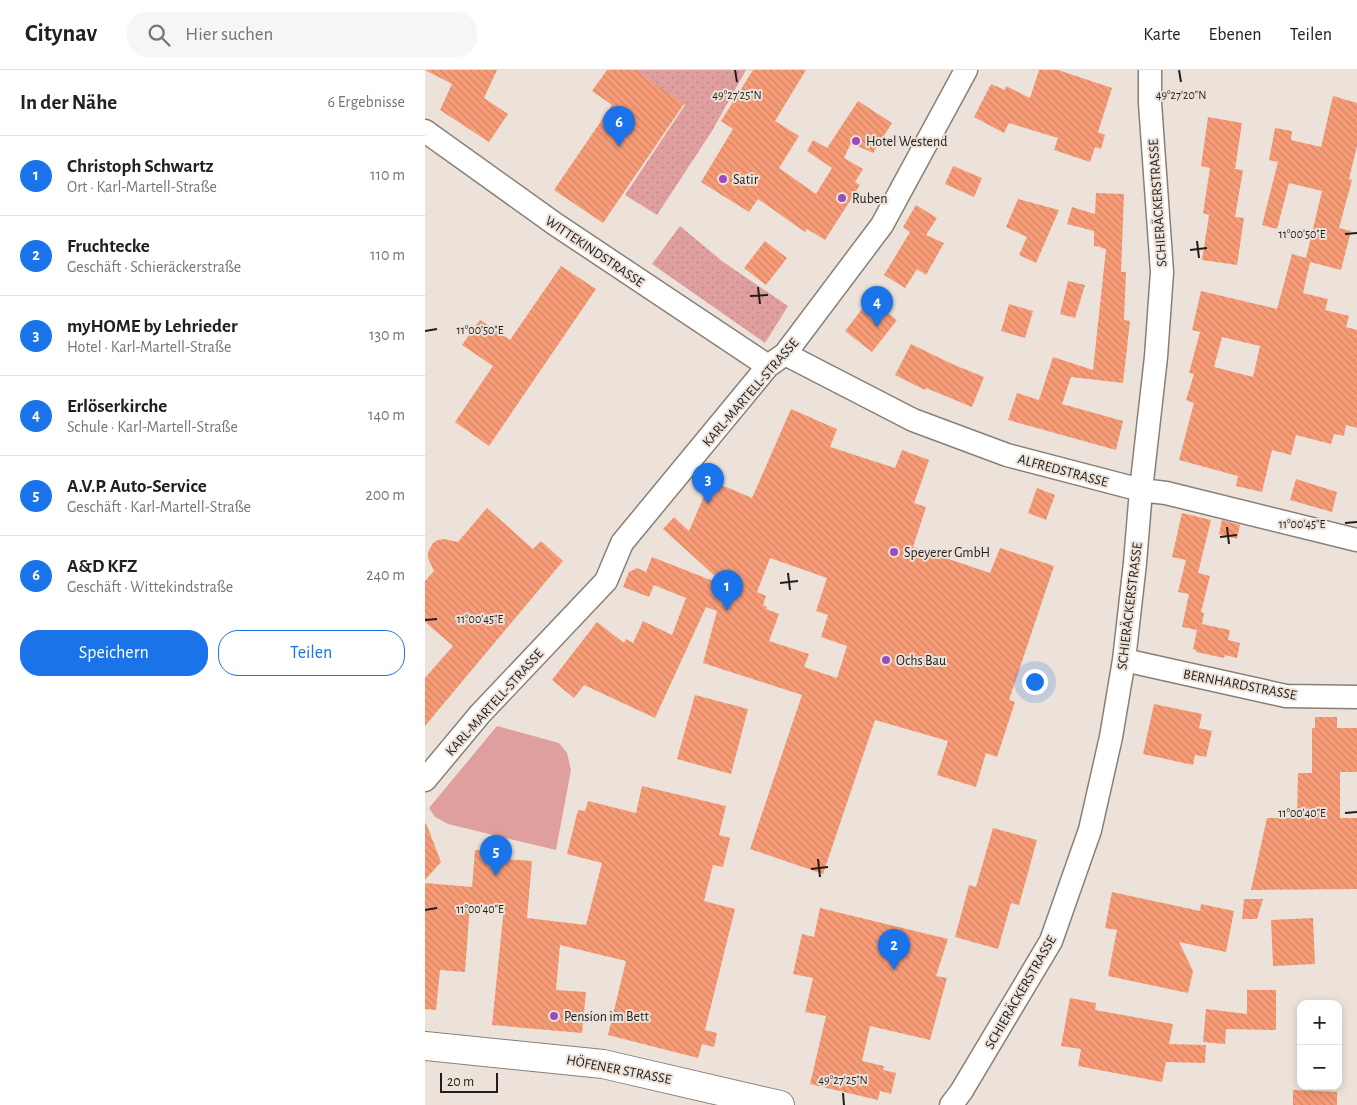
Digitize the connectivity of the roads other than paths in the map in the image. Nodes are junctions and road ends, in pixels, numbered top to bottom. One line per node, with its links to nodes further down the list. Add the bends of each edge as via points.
1 (966, 70): 4 (street, KARL-MARTELL-STRASSE, via 883,224)
2 (1150, 70): 5 (street, SCHIERÄCKERSTRASSE, via 1163,272)
3 (425, 131): 4 (street, WITTEKINDSTRASSE, via 563,229)
4 (777, 360): 5 (street, ALFREDSTRASSE, via 913,420 1007,455); 9 (street, KARL-MARTELL-STRASSE, via 622,543 606,581 480,714)
5 (1141, 490): 6 (street, ALFREDSTRASSE); 7 (street, SCHIERÄCKERSTRASSE)
6 (1357, 540)
7 (1124, 660): 8 (street, BERNHARDSTRASSE, via 1286,696); 12 (street, SCHIERÄCKERSTRASSE, via 1090,830 1051,941)
8 (1357, 697)
9 (425, 780)
10 (425, 1046): 11 (main road, HÖFENER STRASSE, via 612,1065)
11 (780, 1105)
12 (951, 1105)

